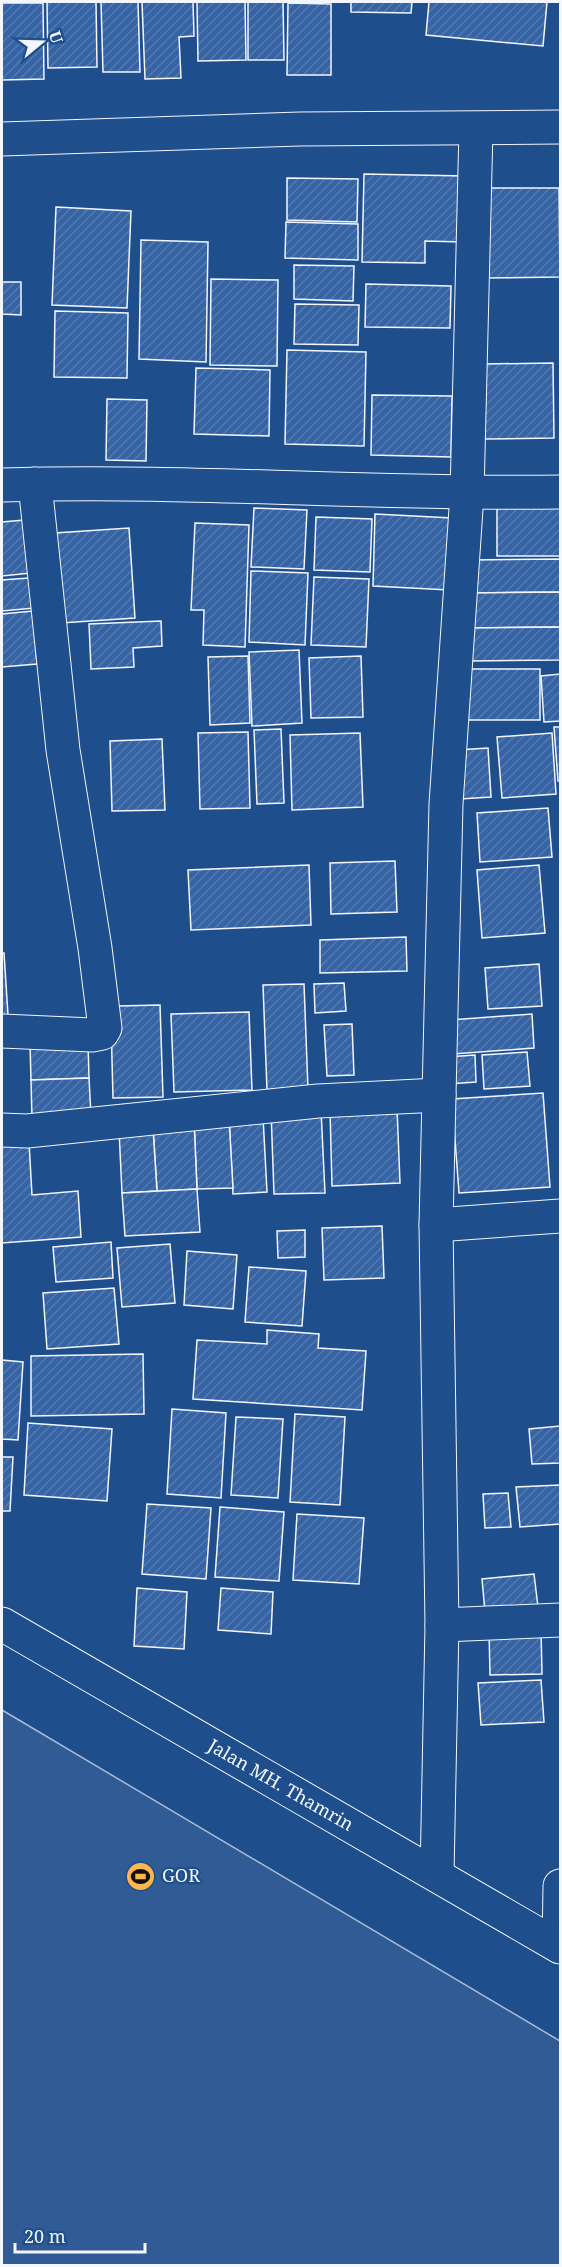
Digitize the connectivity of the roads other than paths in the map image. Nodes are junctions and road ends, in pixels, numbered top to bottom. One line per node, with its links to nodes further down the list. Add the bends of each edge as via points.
1 (561, 127): 2 (street)
2 (476, 129): 3 (street, via 300,129); 7 (street)
3 (2, 139)
4 (36, 484): 5 (street); 7 (street); 8 (street, via 63,750 105,1028 92,1035)
5 (2, 485)
6 (561, 492): 7 (street)
7 (467, 494): 9 (street, via 446,804)
8 (2, 1031)
9 (439, 1095): 10 (street, via 318,1101 27,1131); 12 (street)
10 (2, 1130)
11 (561, 1216): 12 (street)
12 (436, 1225): 15 (street)
13 (561, 1620): 15 (street)
14 (2, 1624): 16 (street, Jalan MH. Thamrin)
15 (442, 1625): 16 (street)
16 (437, 1875): 18 (street, Jalan MH. Thamrin)
17 (561, 1886): 18 (street)
18 (560, 1946)

